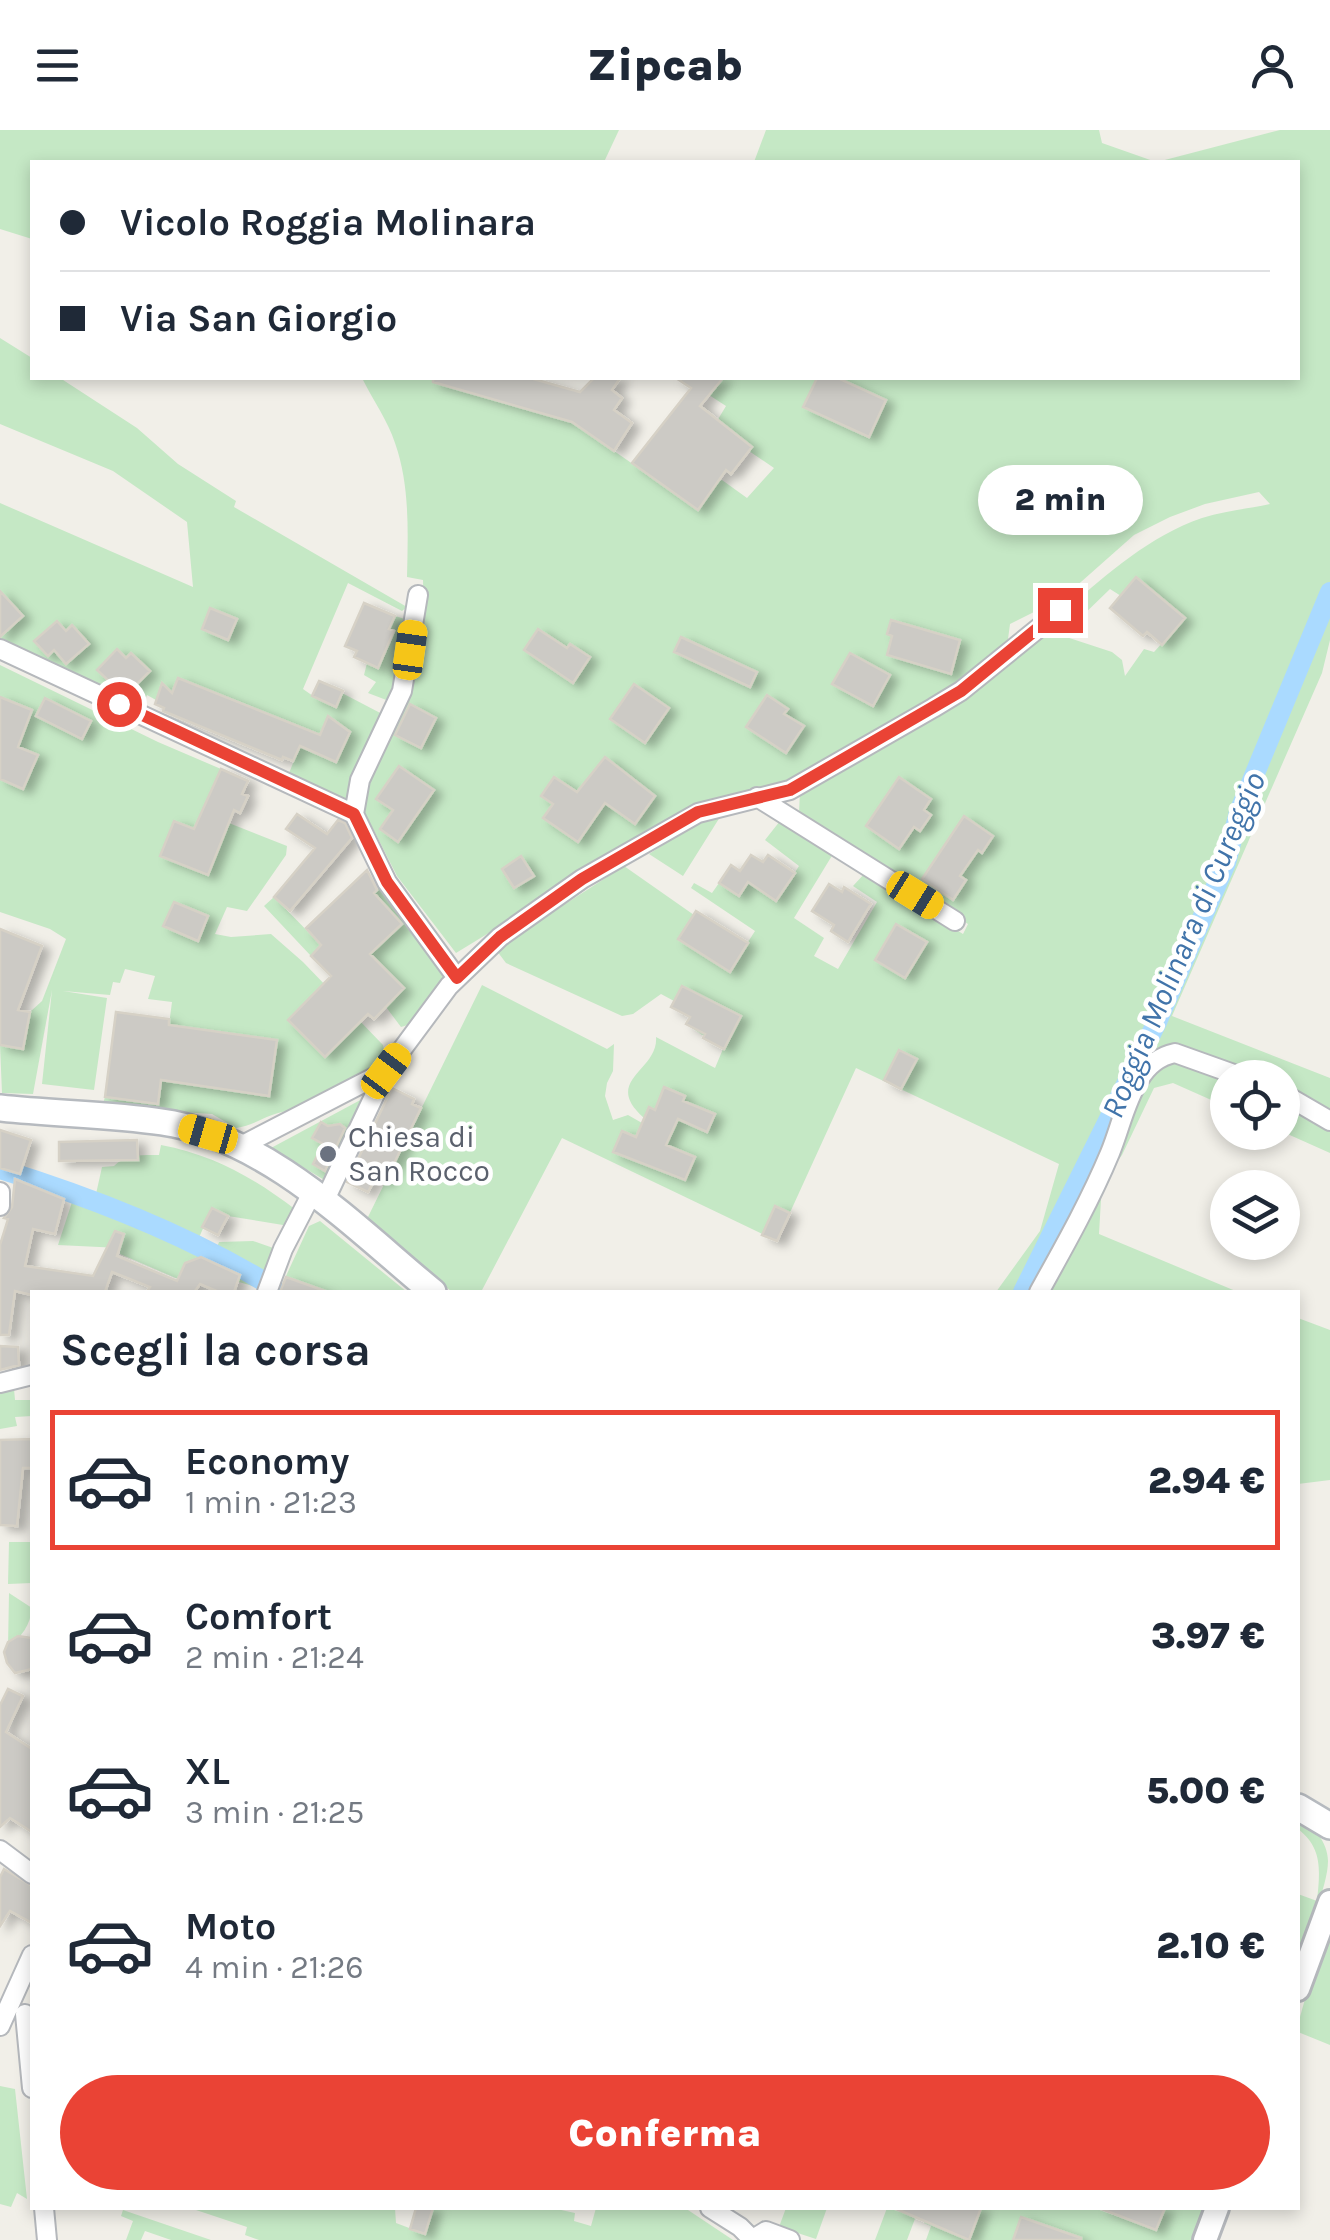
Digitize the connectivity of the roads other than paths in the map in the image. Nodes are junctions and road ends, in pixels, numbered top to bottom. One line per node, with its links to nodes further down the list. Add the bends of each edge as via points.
1 (418, 595): 5 (street, via 402,691 360,780)
2 (1060, 610): 4 (street, via 961,691 790,790)
3 (0, 649): 5 (street)
4 (758, 797): 6 (street); 7 (street, via 698,812 582,879 500,937)
5 (354, 814): 7 (street, via 387,882)
6 (955, 920)
7 (457, 978): 9 (street)
8 (1210, 1066): 19 (street, via 1175,1053 1139,1078 1110,1154)
9 (386, 1071): 13 (street); 15 (street)
10 (1300, 1103): 12 (street)
11 (0, 1108): 13 (main road, via 164,1122)
12 (1330, 1120)
13 (239, 1147): 15 (main road)
14 (0, 1192): 16 (street)
15 (318, 1198): 17 (street, via 283,1248); 18 (main road)
16 (0, 1206)
17 (270, 1285)
18 (431, 1290)
19 (1040, 1290)
20 (30, 1376): 21 (street)
21 (0, 1383)
22 (1300, 1809): 23 (main road)
23 (1330, 1826)
24 (0, 1850): 25 (street)
25 (30, 1872)
26 (1330, 1902): 28 (street)
27 (30, 1961): 29 (street)
28 (1300, 1984)
29 (13, 2015): 30 (street)
30 (30, 2080)
31 (44, 2210): 34 (street)
32 (713, 2210): 35 (street)
33 (1215, 2210): 37 (street)
34 (47, 2240)
35 (753, 2240): 36 (street, via 766,2231)
36 (790, 2240)
37 (1205, 2240)

